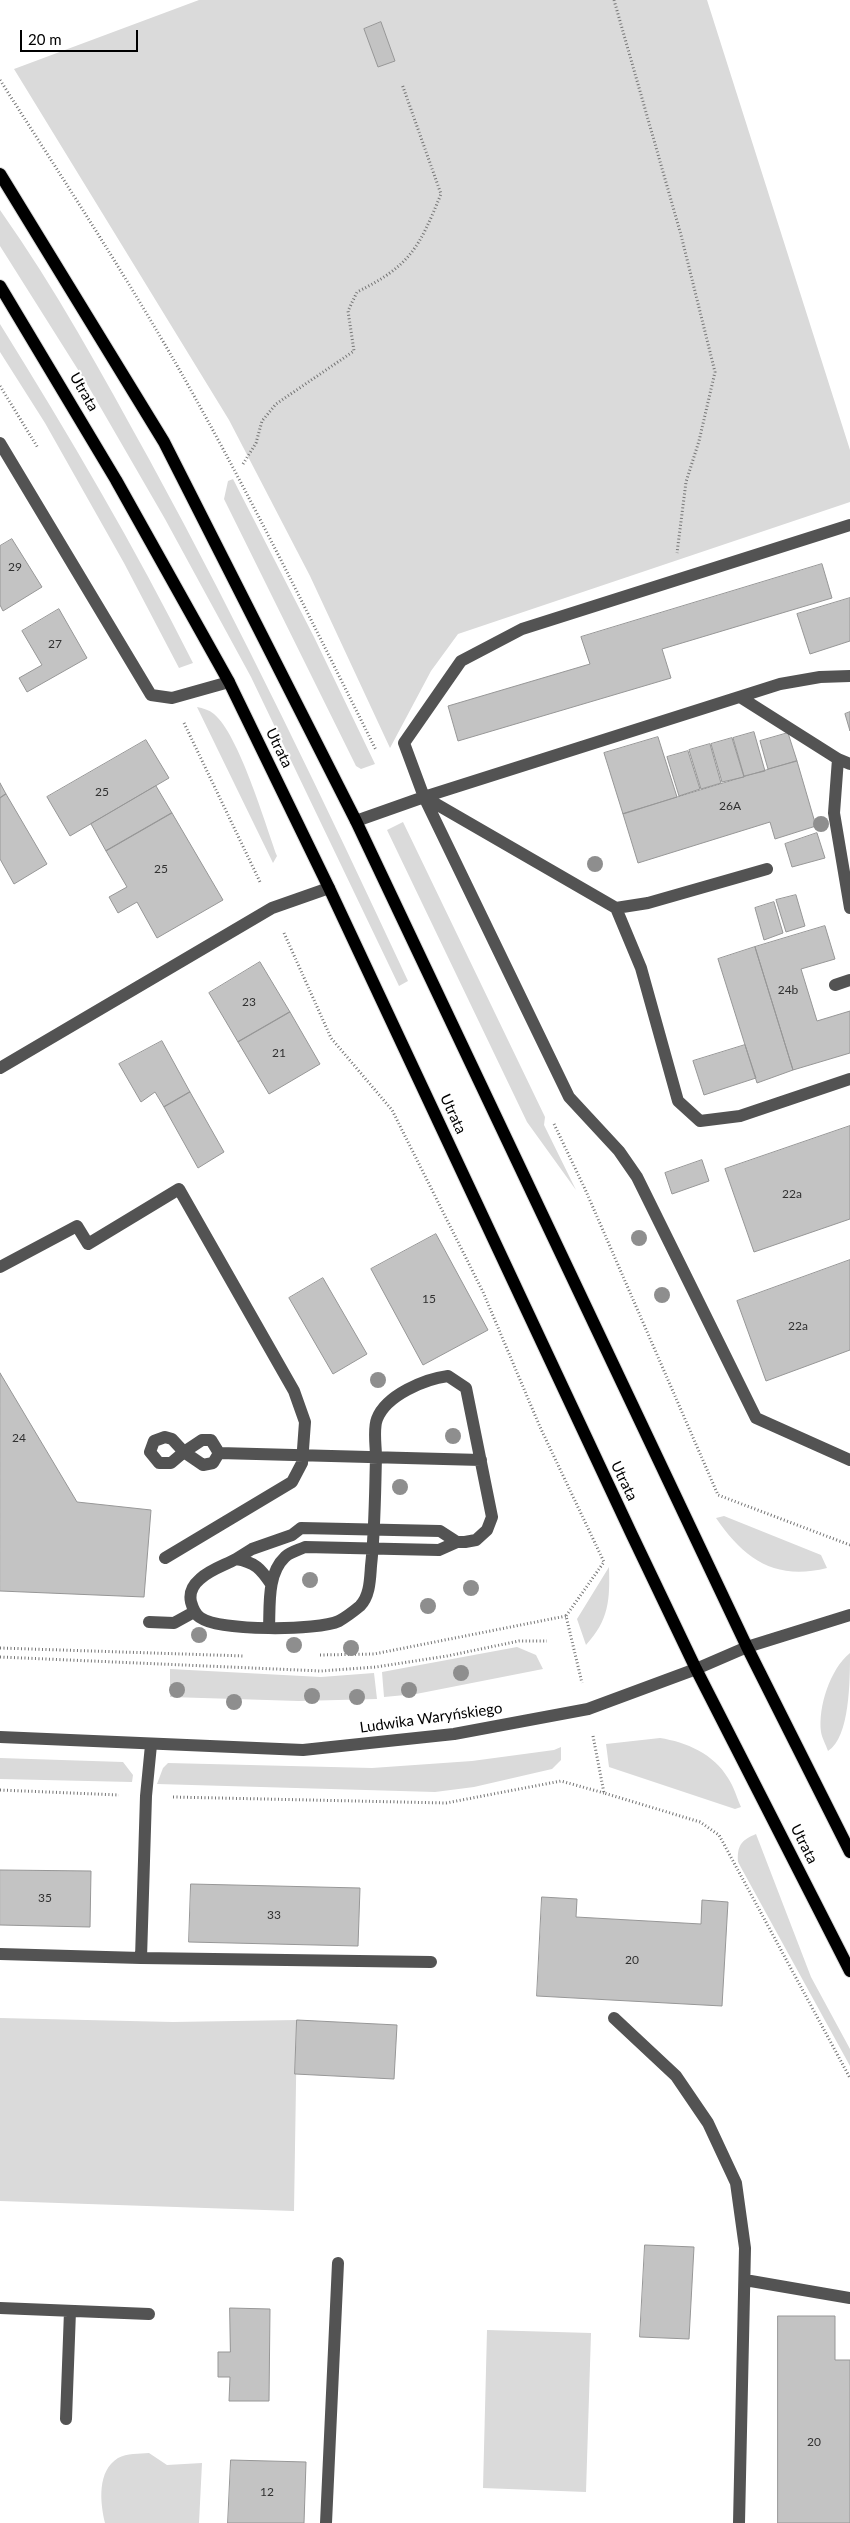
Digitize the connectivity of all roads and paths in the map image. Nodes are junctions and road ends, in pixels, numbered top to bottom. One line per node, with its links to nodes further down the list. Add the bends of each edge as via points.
1 (614, 0): 10 (path, via 681,235 715,372 700,441 686,482)
2 (402, 84): 8 (path, via 441,194 431,219 407,260 385,278 357,292 348,311 354,351 276,404 262,421 256,443)
3 (0, 174): 17 (main road, via 164,442)
4 (0, 286): 12 (main road, Utrata, via 116,480)
5 (0, 386): 7 (path)
6 (0, 443): 14 (street, via 151,695)
7 (40, 452)
8 (243, 464)
9 (850, 525): 10 (street)
10 (674, 580): 16 (street, via 522,629 460,661 404,744)
11 (850, 676): 13 (street, via 780,684)
12 (229, 682): 14 (street); 19 (main road, Utrata)
13 (740, 697): 15 (street); 16 (street)
14 (172, 698): 20 (path)
15 (844, 761): 22 (street, via 834,812)
16 (424, 797): 17 (street); 21 (street); 32 (street, via 569,1097 620,1151 637,1177 756,1418)
17 (356, 821): 47 (main road)
18 (767, 869): 21 (street, via 648,903)
19 (329, 888): 20 (street); 49 (main road, Utrata, via 560,1386)
20 (272, 908): 25 (street); 43 (path, via 331,1038 392,1110 483,1292 540,1427 604,1562)
21 (616, 908): 26 (street, via 641,968 678,1100 700,1121 740,1116)
22 (850, 908)
23 (850, 980): 24 (street)
24 (835, 985)
25 (0, 1068)
26 (850, 1079)
27 (0, 1267): 29 (street, via 77,1226 88,1244 179,1188 294,1391 305,1422)
28 (219, 1452): 28 (street, via 211,1440 202,1440 184,1452 203,1465 213,1463); 29 (street)
29 (302, 1456): 30 (street); 38 (street, via 302,1463 292,1482)
30 (376, 1456): 31 (street); 31 (street, via 377,1420 387,1402 430,1378 448,1376 466,1388); 33 (street)
31 (481, 1460): 35 (street, via 492,1517 487,1530 476,1540)
32 (850, 1460)
33 (374, 1530): 34 (street, via 300,1528); 35 (street, via 440,1531); 37 (street)
34 (292, 1535): 36 (street); 39 (street, via 252,1549)
35 (457, 1542): 37 (street, via 438,1550)
36 (306, 1547): 37 (street); 40 (street, via 286,1556 278,1565)
37 (373, 1549): 45 (street, via 366,1598 352,1612 338,1621 307,1628)
38 (165, 1558)
39 (236, 1559): 40 (street, via 259,1566); 41 (street, via 201,1578 191,1590)
40 (271, 1584): 45 (street)
41 (194, 1612): 44 (street, via 174,1623); 45 (street, via 201,1619 216,1624)
42 (850, 1615): 47 (street, Ludwika Waryńskiego)
43 (566, 1616)
44 (149, 1622)
45 (269, 1628)
46 (547, 1641): 48 (path, via 519,1641 385,1666 321,1671)
47 (747, 1646): 49 (street, Ludwika Waryńskiego); 55 (main road)
48 (0, 1657)
49 (696, 1669): 51 (street, Ludwika Waryńskiego, via 588,1709 454,1734 304,1750); 59 (main road, Utrata)
50 (0, 1737): 51 (street, Ludwika Waryńskiego)
51 (152, 1744): 54 (street)
52 (0, 1790): 54 (path)
53 (604, 1793): 54 (path, via 561,1781 446,1803)
54 (146, 1796): 57 (street)
55 (850, 1852)
56 (0, 1954): 57 (street)
57 (141, 1958): 58 (street)
58 (431, 1962)
59 (850, 1971)
60 (614, 2018): 62 (street, via 676,2076 708,2123 736,2183 745,2248)
61 (338, 2263): 68 (street)
62 (745, 2280): 63 (street); 69 (street)
63 (850, 2298)
64 (0, 2308): 65 (street)
65 (70, 2311): 66 (street); 67 (street)
66 (149, 2314)
67 (66, 2419)
68 (326, 2523)
69 (739, 2523)

